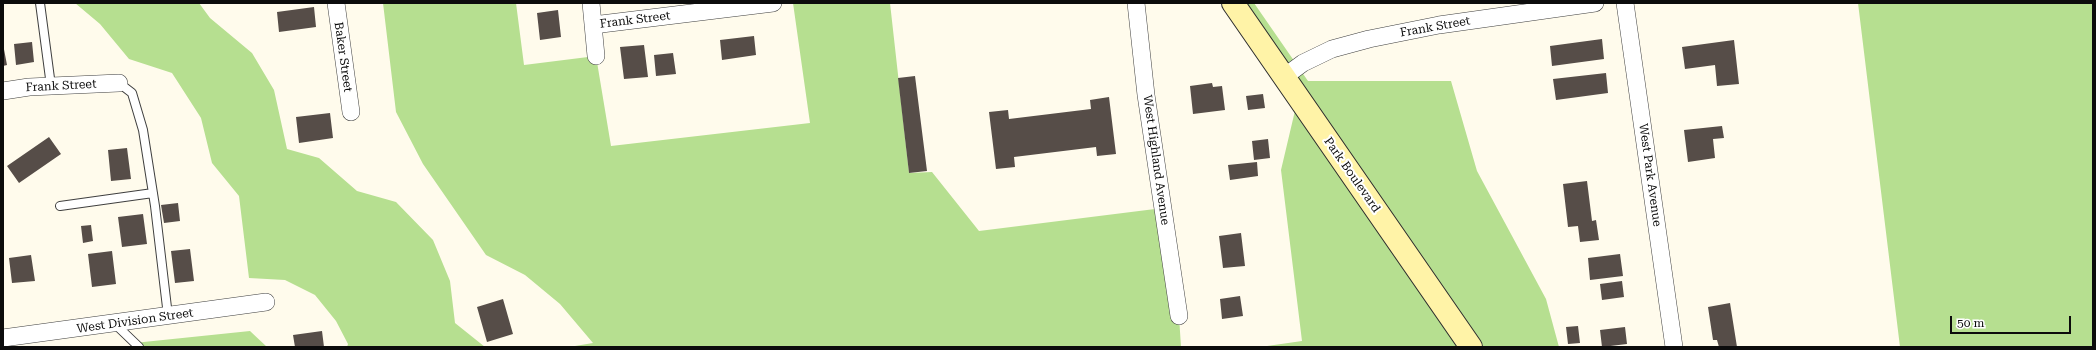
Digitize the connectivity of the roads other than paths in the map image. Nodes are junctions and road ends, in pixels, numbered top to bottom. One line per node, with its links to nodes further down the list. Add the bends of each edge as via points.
1 (40, 3): 13 (lane)
2 (336, 3): 15 (street, Baker Street)
3 (591, 3): 9 (street)
4 (773, 3): 9 (street, Frank Street)
5 (1136, 3): 20 (street, West Highland Avenue, via 1146,95)
6 (1233, 3): 11 (main road, Park Boulevard)
7 (1595, 3): 11 (street, Frank Street, via 1439,25 1369,39 1332,49 1303,63)
8 (1625, 3): 25 (street, West Park Avenue)
9 (593, 25): 10 (street)
10 (596, 56)
11 (1284, 77): 24 (main road, Park Boulevard)
12 (119, 83): 13 (street, Frank Street); 16 (lane, via 132,93 141,122)
13 (51, 86): 14 (street, Frank Street)
14 (3, 91)
15 (351, 112)
16 (153, 193): 17 (lane); 19 (lane)
17 (60, 206)
18 (266, 302): 19 (street, West Division Street)
19 (168, 316): 21 (street, West Division Street)
20 (1179, 316)
21 (115, 324): 22 (street, West Division Street); 23 (lane)
22 (3, 338)
23 (139, 347)
24 (1470, 347)
25 (1674, 347)

